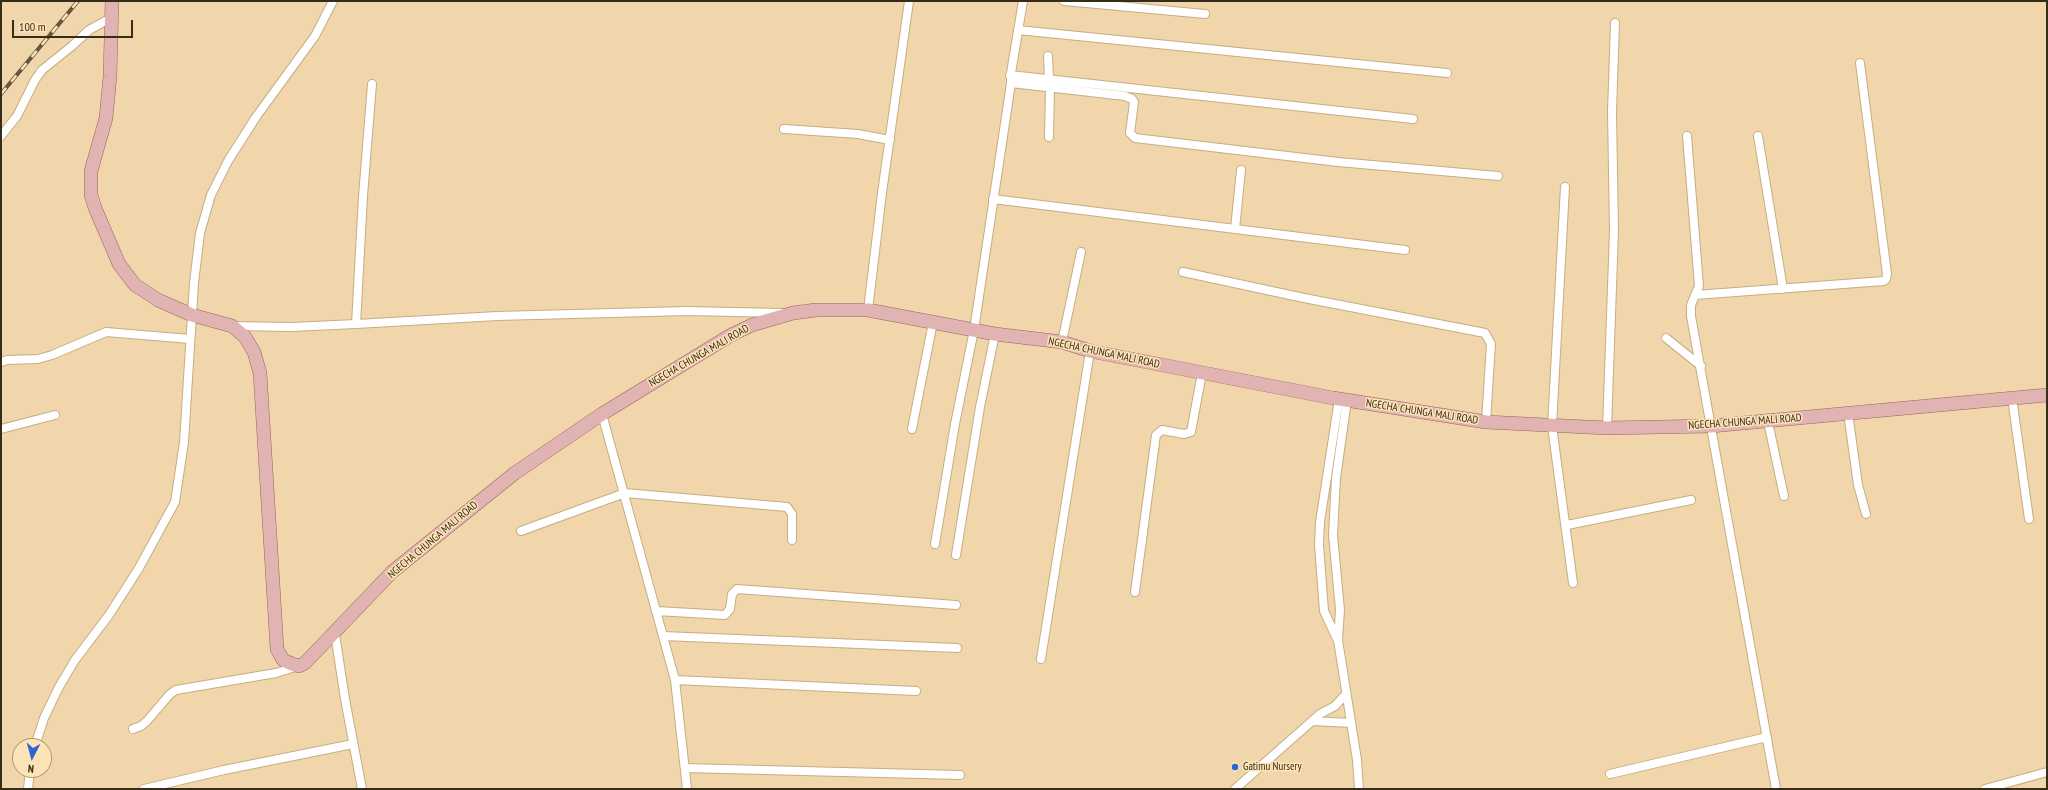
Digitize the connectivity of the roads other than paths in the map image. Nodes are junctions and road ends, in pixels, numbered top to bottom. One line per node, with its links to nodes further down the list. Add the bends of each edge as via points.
1 (112, 1): 7 (main road)
2 (333, 1): 35 (street, via 315,36 228,161 212,195 200,233)
3 (909, 1): 22 (street)
4 (1023, 1): 9 (street)
5 (1064, 1): 6 (street)
6 (1205, 14)
7 (111, 18): 18 (street, via 89,30 42,70 34,80 17,116); 35 (main road, via 106,118 91,171 95,208 109,244 126,275 135,285 158,300)
8 (1615, 23): 59 (street, via 1612,112 1614,231)
9 (1018, 30): 12 (street); 13 (street)
10 (1048, 56): 14 (street)
11 (1860, 63): 31 (street, via 1886,279)
12 (1447, 73)
13 (1011, 79): 14 (street); 26 (street)
14 (1050, 83): 16 (street); 21 (street); 24 (street, via 1132,99 1134,102 1130,133 1135,138 1338,162)
15 (372, 84): 37 (street)
16 (1413, 119)
17 (784, 129): 22 (street, via 858,134)
18 (1, 136)
19 (1687, 136): 32 (street, via 1699,286)
20 (1758, 136): 31 (street)
21 (1049, 137)
22 (890, 140): 33 (street)
23 (1241, 170): 27 (street)
24 (1498, 176)
25 (1566, 187): 56 (street)
26 (993, 199): 27 (street); 39 (street)
27 (1235, 229): 28 (street)
28 (1405, 250)
29 (1081, 252): 43 (street)
30 (1183, 272): 54 (street, via 1485,333 1491,344)
31 (1783, 289): 32 (street)
32 (1695, 295): 46 (street, via 1691,305 1691,316)
33 (868, 310): 34 (main road, NGECHA CHUNGA MALI ROAD, via 816,310); 36 (main road, NGECHA CHUNGA MALI ROAD)
34 (793, 313): 37 (street, via 687,312 497,316); 52 (main road, NGECHA CHUNGA MALI ROAD, via 752,325 731,335)
35 (192, 315): 38 (main road); 42 (street)
36 (934, 322): 39 (main road, NGECHA CHUNGA MALI ROAD); 60 (street)
37 (356, 324): 38 (street)
38 (232, 326): 80 (main road, via 245,336 254,352 260,373 277,649 283,660)
39 (974, 330): 40 (main road, NGECHA CHUNGA MALI ROAD); 69 (street)
40 (995, 334): 43 (main road, NGECHA CHUNGA MALI ROAD); 70 (street, via 980,407)
41 (1666, 338): 46 (street)
42 (190, 339): 45 (street, via 106,332 52,355 38,359); 88 (street, via 184,442 175,502 139,568 59,687 44,718)
43 (1062, 342): 44 (main road, NGECHA CHUNGA MALI ROAD)
44 (1090, 351): 47 (main road, NGECHA CHUNGA MALI ROAD); 79 (street)
45 (1, 362)
46 (1700, 366): 57 (street)
47 (1202, 373): 50 (main road, NGECHA CHUNGA MALI ROAD); 72 (street, via 1191,432 1184,434 1162,430 1156,435)
48 (2047, 395): 49 (main road, NGECHA CHUNGA MALI ROAD)
49 (2012, 398): 51 (main road, NGECHA CHUNGA MALI ROAD); 65 (street)
50 (1343, 400): 54 (main road, NGECHA CHUNGA MALI ROAD); 77 (street, via 1333,521 1334,560 1340,610); 77 (street, via 1320,522 1319,545 1324,610)
51 (1848, 413): 55 (main road, NGECHA CHUNGA MALI ROAD); 64 (street, via 1858,486)
52 (602, 414): 61 (street); 75 (main road, NGECHA CHUNGA MALI ROAD, via 515,473 392,572)
53 (55, 415): 58 (street)
54 (1486, 422): 56 (main road, NGECHA CHUNGA MALI ROAD)
55 (1768, 422): 57 (main road, NGECHA CHUNGA MALI ROAD); 62 (street)
56 (1552, 426): 59 (main road, NGECHA CHUNGA MALI ROAD); 66 (street)
57 (1711, 426): 59 (main road, NGECHA CHUNGA MALI ROAD); 87 (street)
58 (1, 428)
59 (1607, 428)
60 (912, 430)
61 (625, 492): 67 (street); 68 (street, via 788,507 792,514); 74 (street)
62 (1784, 496)
63 (1691, 500): 66 (street)
64 (1866, 514)
65 (2029, 519)
66 (1567, 525): 71 (street)
67 (521, 531)
68 (792, 540)
69 (935, 544)
70 (956, 555)
71 (1573, 584)
72 (1135, 592)
73 (956, 605): 74 (street, via 737,589 732,594 730,609 725,615)
74 (656, 611): 76 (street)
75 (335, 634): 80 (main road, NGECHA CHUNGA MALI ROAD, via 306,663); 89 (street)
76 (663, 636): 78 (street); 81 (street)
77 (1338, 640): 83 (street)
78 (957, 648)
79 (1041, 659)
80 (299, 666): 86 (street, via 276,673 176,690 147,721)
81 (675, 680): 82 (street); 90 (street)
82 (916, 691)
83 (1346, 694): 84 (street, via 1335,706); 85 (street)
84 (1312, 722): 85 (street); 99 (street)
85 (1351, 723): 100 (street)
86 (133, 729)
87 (1767, 737): 92 (street); 101 (street)
88 (38, 738)
89 (353, 744): 96 (street); 97 (street)
90 (685, 768): 93 (street); 98 (street)
91 (2047, 772): 102 (street)
92 (1610, 774)
93 (960, 775)
94 (29, 778): 95 (street)
95 (28, 789)
96 (144, 789)
97 (362, 789)
98 (687, 789)
99 (1235, 789)
100 (1359, 789)
101 (1776, 789)
102 (1985, 789)

